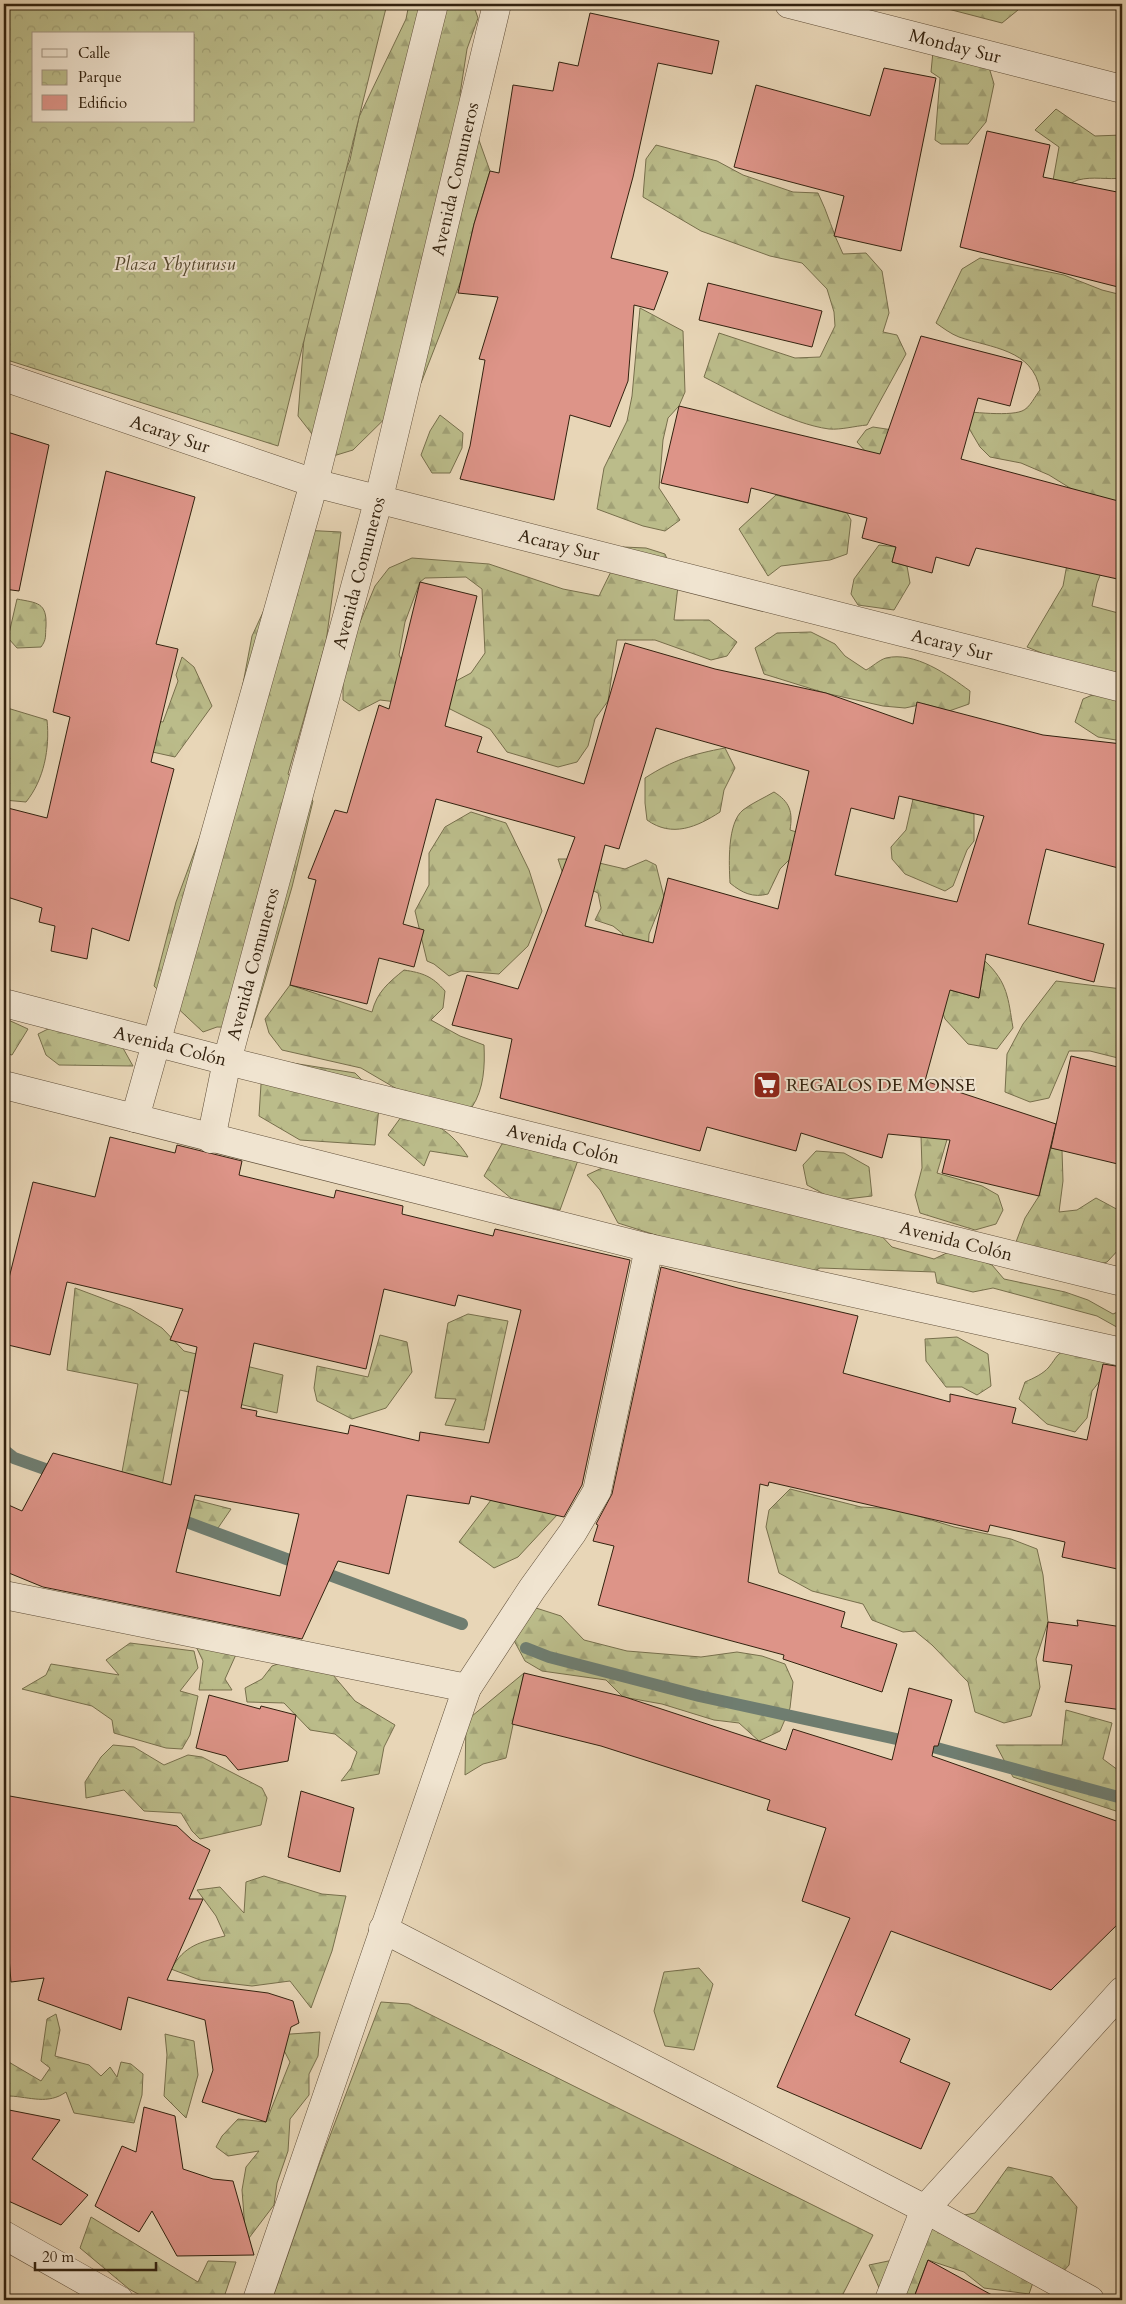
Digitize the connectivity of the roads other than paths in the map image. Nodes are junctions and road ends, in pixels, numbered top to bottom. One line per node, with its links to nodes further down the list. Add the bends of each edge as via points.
1 (434, 4): 6 (street)
2 (497, 4): 7 (street, Avenida Comuneros)
3 (788, 4): 4 (street, Monday Sur)
4 (1122, 89)
5 (4, 377): 6 (street, Acaray Sur)
6 (314, 483): 7 (street, Acaray Sur); 10 (street)
7 (379, 498): 8 (street, Acaray Sur); 11 (street, Avenida Comuneros)
8 (1122, 688)
9 (4, 1003): 10 (street, Avenida Colón)
10 (156, 1043): 11 (street, Avenida Colón); 13 (street)
11 (227, 1061): 14 (street, Avenida Comuneros); 16 (street, Avenida Colón)
12 (4, 1085): 13 (street)
13 (135, 1118): 14 (street)
14 (211, 1139): 15 (street)
15 (648, 1248): 17 (street); 19 (street, via 597,1491)
16 (1122, 1282)
17 (1122, 1352)
18 (4, 1595): 19 (street)
19 (468, 1688): 20 (street)
20 (383, 1929): 22 (street); 25 (street)
21 (1122, 1991): 22 (street)
22 (925, 2209): 26 (street); 27 (street)
23 (4, 2235): 24 (street)
24 (119, 2300)
25 (257, 2300)
26 (889, 2300)
27 (1090, 2300)

